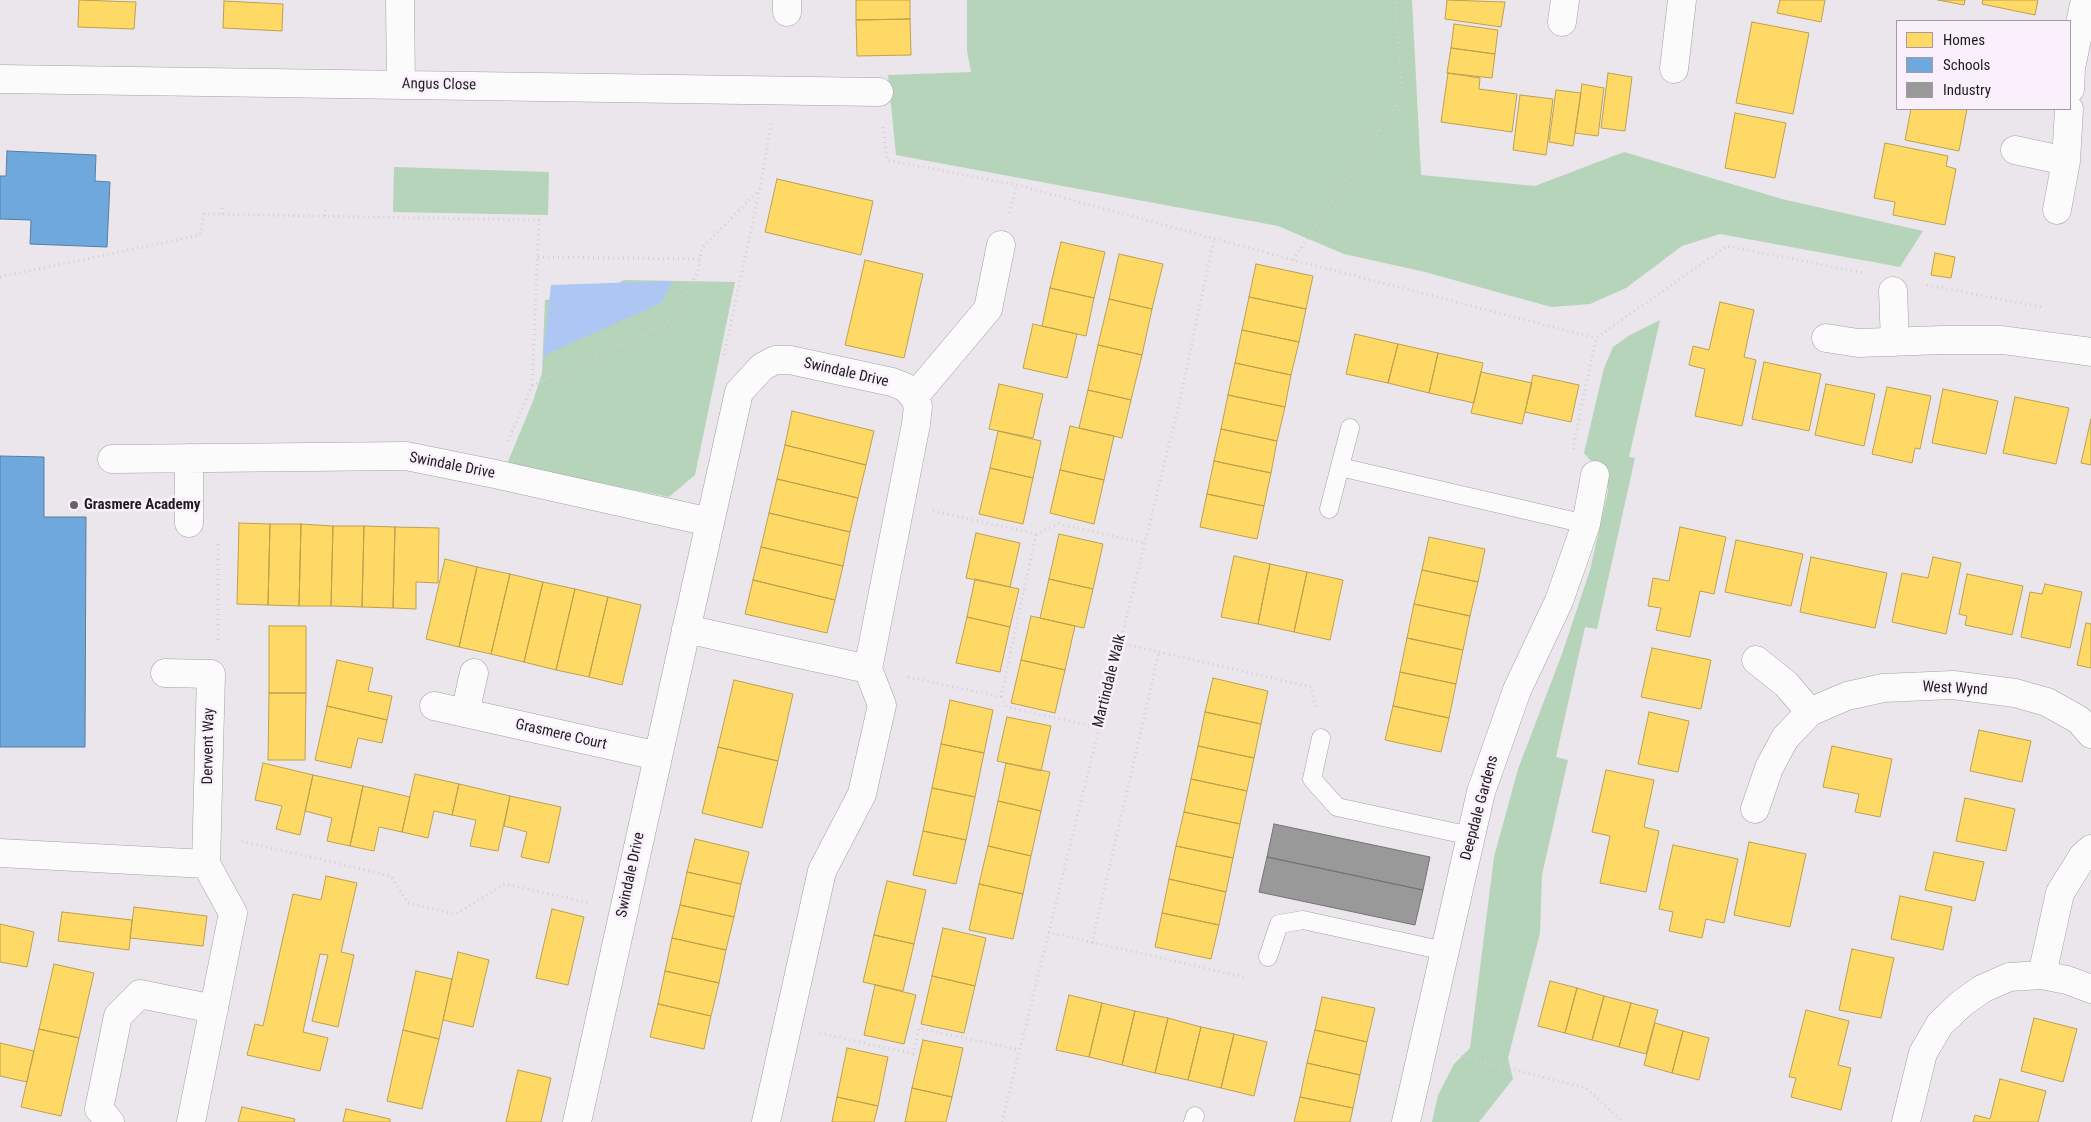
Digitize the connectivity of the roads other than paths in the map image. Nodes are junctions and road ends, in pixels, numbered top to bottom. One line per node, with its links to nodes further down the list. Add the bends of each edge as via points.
1 (400, 0): 7 (street)
2 (1682, 0): 5 (street)
3 (2085, 0): 4 (street)
4 (2071, 68)
5 (1674, 69)
6 (0, 79): 7 (street, Angus Close)
7 (402, 85): 8 (street, Angus Close)
8 (879, 92)
9 (2069, 110): 11 (street)
10 (2015, 150): 11 (street)
11 (2066, 161): 12 (street)
12 (2057, 210)
13 (1001, 245): 18 (street, via 988,309)
14 (1883, 283): 16 (street)
15 (1826, 338): 16 (street, via 1858,343)
16 (1895, 342): 17 (street, via 2002,340)
17 (2091, 352)
18 (914, 397): 25 (street, Swindale Drive, via 905,387 892,382 790,360 775,360 762,367 739,392); 30 (street, via 918,406 916,424)
19 (1350, 428): 22 (lane)
20 (189, 458): 21 (street, Swindale Drive); 25 (street, Swindale Drive, via 406,456); 26 (street)
21 (112, 459)
22 (1340, 467): 24 (lane); 27 (lane)
23 (1595, 475): 27 (street, Deepdale Gardens)
24 (1329, 509)
25 (710, 522): 28 (street, Swindale Drive)
26 (189, 523)
27 (1586, 524): 40 (street, Deepdale Gardens, via 1559,601 1517,690 1481,792)
28 (686, 629): 30 (street); 38 (street, Swindale Drive)
29 (1756, 660): 34 (street, via 1786,684)
30 (868, 669): 52 (street, via 882,705 862,794 822,871)
31 (165, 673): 43 (street, Derwent Way, via 211,674)
32 (474, 673): 35 (street)
33 (434, 706): 35 (street, Grasmere Court)
34 (1810, 712): 36 (street, West Wynd, via 1847,696 1883,688 1953,685 2015,693 2047,702 2079,720); 39 (street, West Wynd, via 1785,738 1769,768)
35 (465, 713): 38 (street, Grasmere Court)
36 (2091, 734)
37 (1321, 738): 40 (lane, via 1312,779 1337,807)
38 (658, 756): 51 (street, Swindale Drive)
39 (1755, 809)
40 (1471, 836): 44 (street, Deepdale Gardens)
41 (2091, 849): 46 (street, via 2071,873 2060,893)
42 (0, 853): 43 (street)
43 (206, 864): 48 (street, via 233,913)
44 (1445, 951): 45 (lane, via 1304,920 1279,924); 53 (street, Deepdale Gardens)
45 (1268, 958)
46 (2042, 975): 47 (street, via 2067,980); 54 (street, via 2009,977 1982,989 1940,1024 1923,1053)
47 (2091, 990)
48 (214, 1009): 49 (street, via 140,994 118,1016 99,1109); 50 (street)
49 (110, 1122)
50 (191, 1122)
51 (577, 1122)
52 (766, 1122)
53 (1406, 1122)
54 (1906, 1122)

